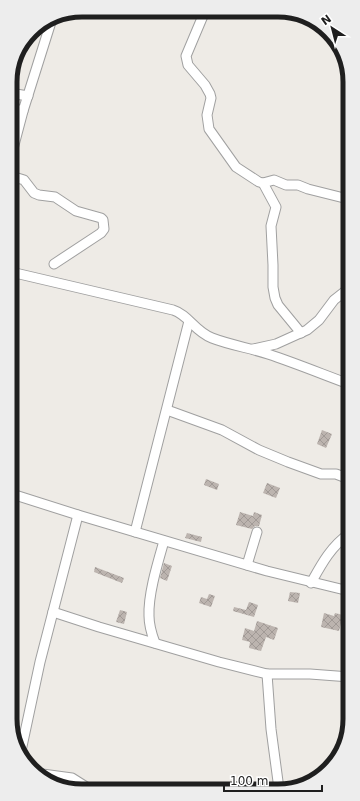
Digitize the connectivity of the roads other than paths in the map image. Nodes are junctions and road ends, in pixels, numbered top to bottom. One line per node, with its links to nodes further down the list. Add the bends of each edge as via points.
1 (202, 17): 9 (street, via 186,56 188,65 210,94 207,115 209,129 236,167)
2 (50, 26): 4 (street)
3 (17, 94): 4 (street)
4 (28, 96): 6 (street)
5 (17, 110): 6 (street)
6 (23, 112): 7 (street)
7 (17, 134)
8 (17, 178): 11 (street, via 24,180 38,195 55,198 76,211 103,220 104,229 101,233)
9 (264, 183): 10 (street, via 274,180); 15 (street, via 276,207 271,226 275,298)
10 (343, 198)
11 (54, 264)
12 (17, 273): 14 (street, via 173,310 186,316)
13 (343, 293): 15 (street, via 334,300 319,320)
14 (189, 322): 16 (street, via 212,338); 18 (street)
15 (301, 333): 16 (street, via 276,344)
16 (252, 350): 17 (street)
17 (343, 382)
18 (167, 410): 19 (street, via 222,430 288,462 321,474); 22 (street)
19 (343, 477)
20 (17, 496): 21 (street)
21 (78, 516): 22 (street); 29 (street)
22 (135, 532): 25 (street)
23 (256, 532): 26 (street)
24 (343, 539): 27 (street, via 324,559)
25 (164, 541): 26 (street); 30 (street, via 150,603 149,616)
26 (247, 565): 27 (street)
27 (311, 583): 28 (street)
28 (343, 590)
29 (53, 612): 30 (street); 33 (street)
30 (154, 643): 31 (street)
31 (267, 674): 32 (street); 36 (street)
32 (343, 676)
33 (22, 745)
34 (57, 779): 35 (street, via 72,778)
35 (81, 784)
36 (277, 784)

